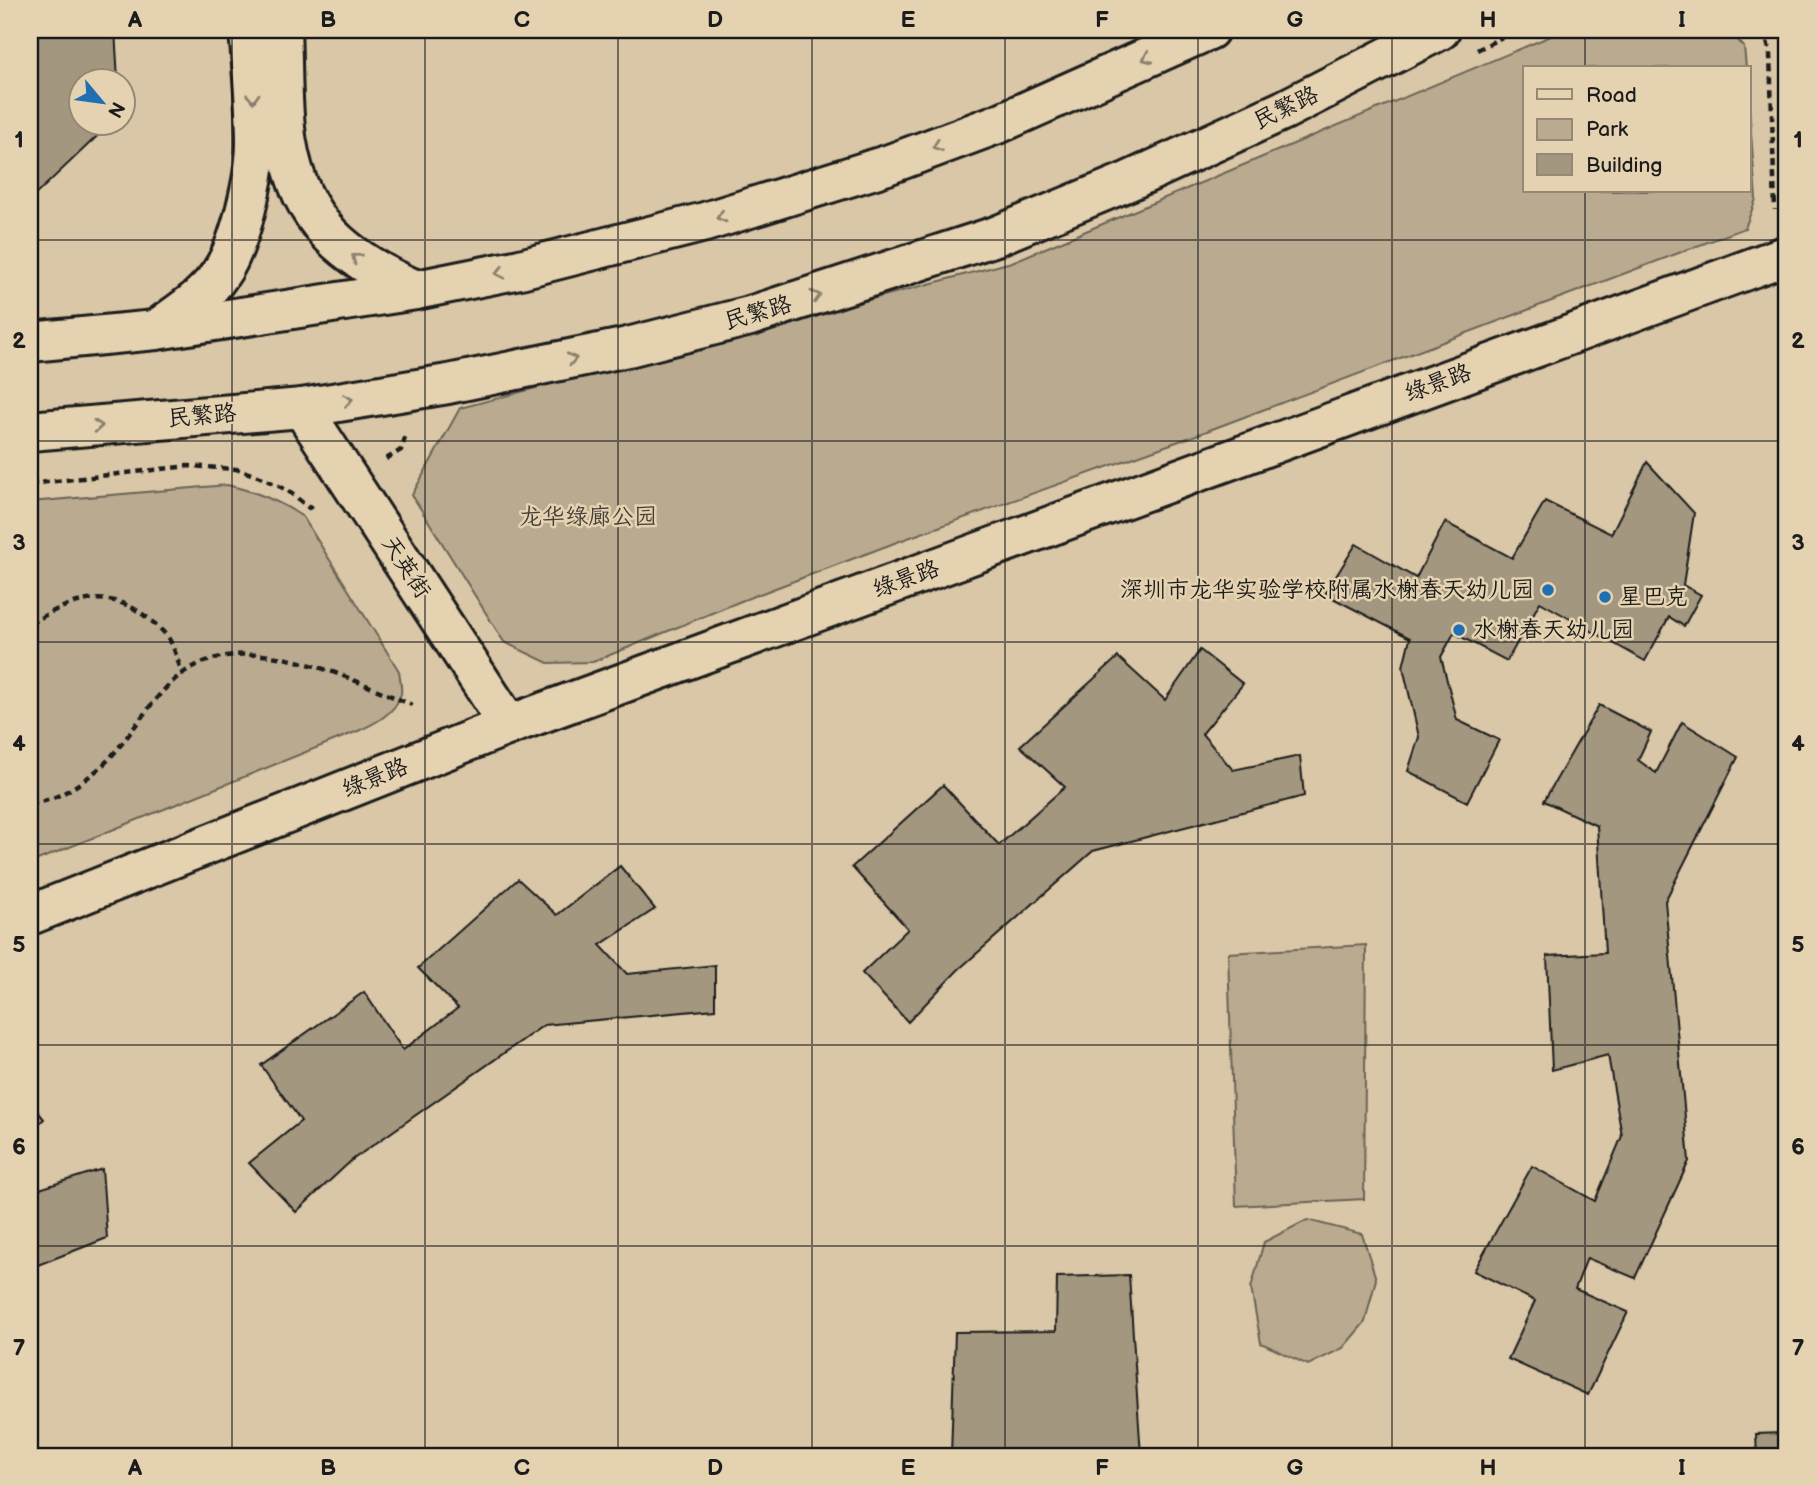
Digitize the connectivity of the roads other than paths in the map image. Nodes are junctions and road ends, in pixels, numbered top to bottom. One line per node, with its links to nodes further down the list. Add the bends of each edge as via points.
1 (249, 30): 7 (street, one-way to 7, via 256,144 235,245 220,274 197,299)
2 (281, 30): 6 (street, one-way to 2, via 351,255 305,202 287,143)
3 (1209, 30): 6 (street, one-way to 6, via 1000,123 803,193 614,246)
4 (1440, 30): 9 (street, 民繁路, one-way to 4, via 628,347 860,282 996,236 1129,181 1284,110)
5 (1787, 255): 11 (street, 绿景路)
6 (416, 290): 7 (street)
7 (156, 330): 8 (street)
8 (30, 342)
9 (302, 408): 10 (street, 民繁路, one-way to 9); 11 (street, 天英街)
10 (30, 431)
11 (509, 725): 12 (street, 绿景路)
12 (30, 915)

